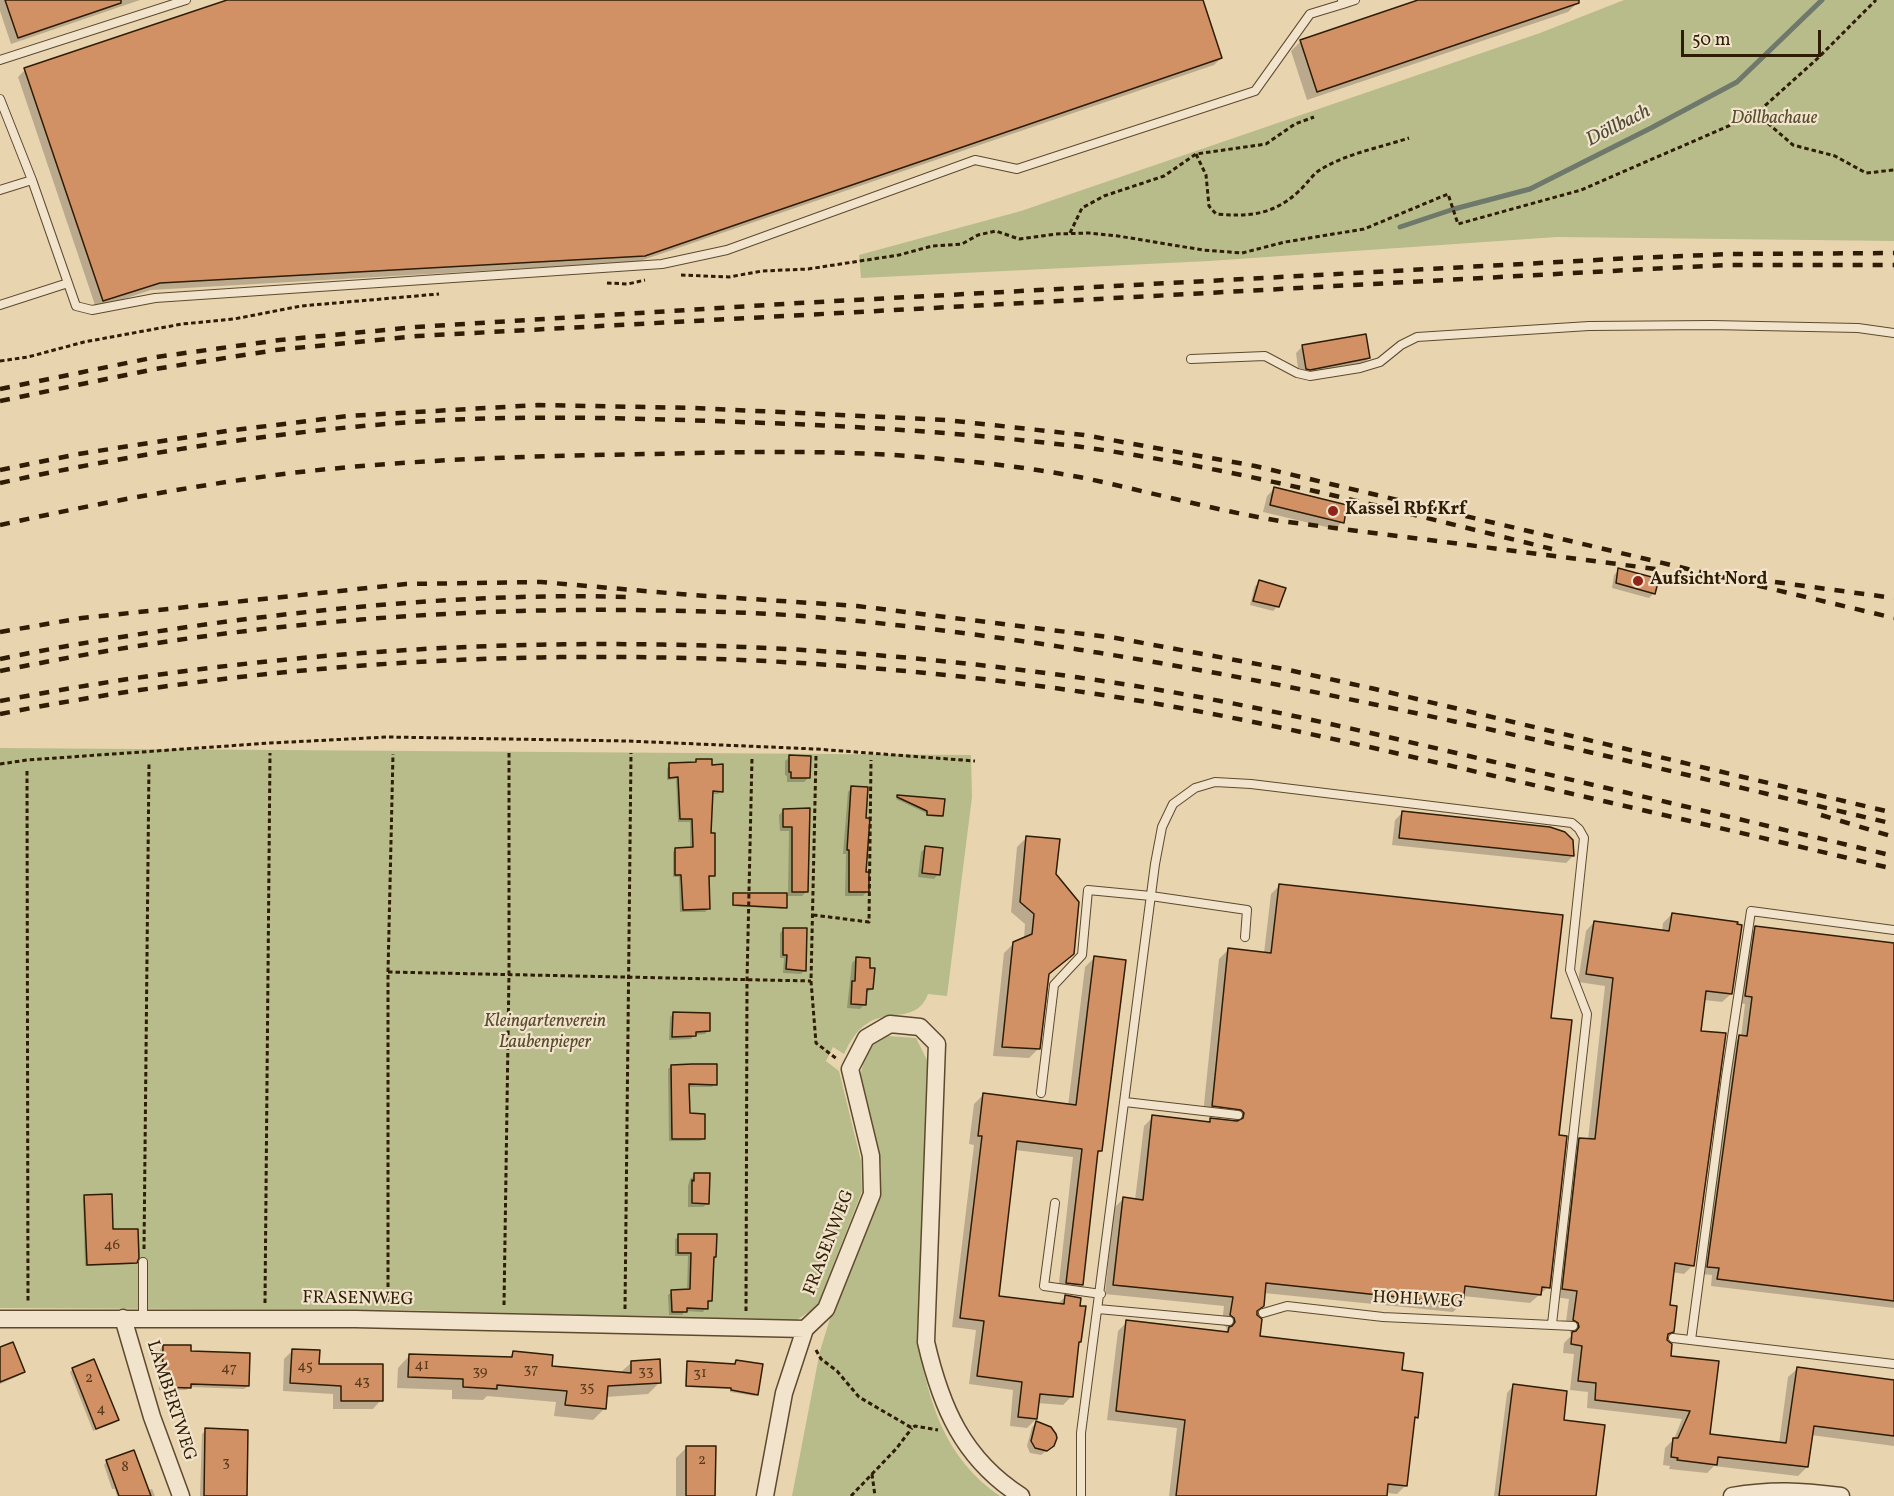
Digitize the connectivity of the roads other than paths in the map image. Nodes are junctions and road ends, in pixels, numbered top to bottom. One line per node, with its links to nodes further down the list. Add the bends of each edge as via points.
1 (186, 0): 4 (lane)
2 (1355, 0): 3 (lane)
3 (1343, 2): 8 (lane, via 1310,15 1255,92 1017,169 975,159 727,250 662,264 155,297 92,310 76,306)
4 (0, 60)
5 (0, 99): 6 (lane)
6 (32, 180): 7 (lane); 8 (lane)
7 (0, 190)
8 (68, 283): 9 (lane)
9 (0, 305)
10 (1894, 333): 11 (lane, via 1858,328 1700,325 1588,326 1417,337 1380,362 1310,376 1265,356)
11 (1191, 359)
12 (1151, 896): 14 (lane, via 1247,910); 15 (lane, via 1088,890 1082,955 1053,985); 16 (lane); 27 (lane, via 1162,827 1173,804 1195,788 1215,782 1572,823 1579,829 1584,838 1570,970 1587,1014)
13 (1894, 930): 31 (lane, via 1751,911)
14 (1245, 937)
15 (1041, 1093)
16 (1125, 1102): 17 (lane); 20 (lane)
17 (1238, 1115)
18 (1055, 1203): 20 (lane, via 1044,1286)
19 (143, 1262): 24 (lane)
20 (1101, 1294): 21 (lane)
21 (1098, 1309): 26 (lane); 36 (lane, via 1081,1433)
22 (1263, 1313): 27 (lane, HOHLWEG, via 1287,1306 1383,1317)
23 (123, 1318): 24 (street, FRASENWEG); 25 (street, FRASENWEG); 33 (street, LAMBERTWEG, via 152,1417)
24 (143, 1318): 29 (street, FRASENWEG, via 388,1319)
25 (0, 1319)
26 (1229, 1321)
27 (1552, 1324): 28 (lane, HOHLWEG)
28 (1573, 1326)
29 (805, 1329): 34 (street, via 784,1393); 35 (street, FRASENWEG, via 826,1309 872,1194 871,1156 850,1068 866,1038 890,1024 920,1027 937,1044 926,1342 935,1381 958,1433 984,1467)
30 (1673, 1338): 31 (lane)
31 (1691, 1340): 32 (lane)
32 (1894, 1364)
33 (182, 1496)
34 (765, 1496)
35 (1021, 1496)
36 (1081, 1496)
37 (1732, 1496): 38 (street, via 1795,1490)
38 (1841, 1496)

